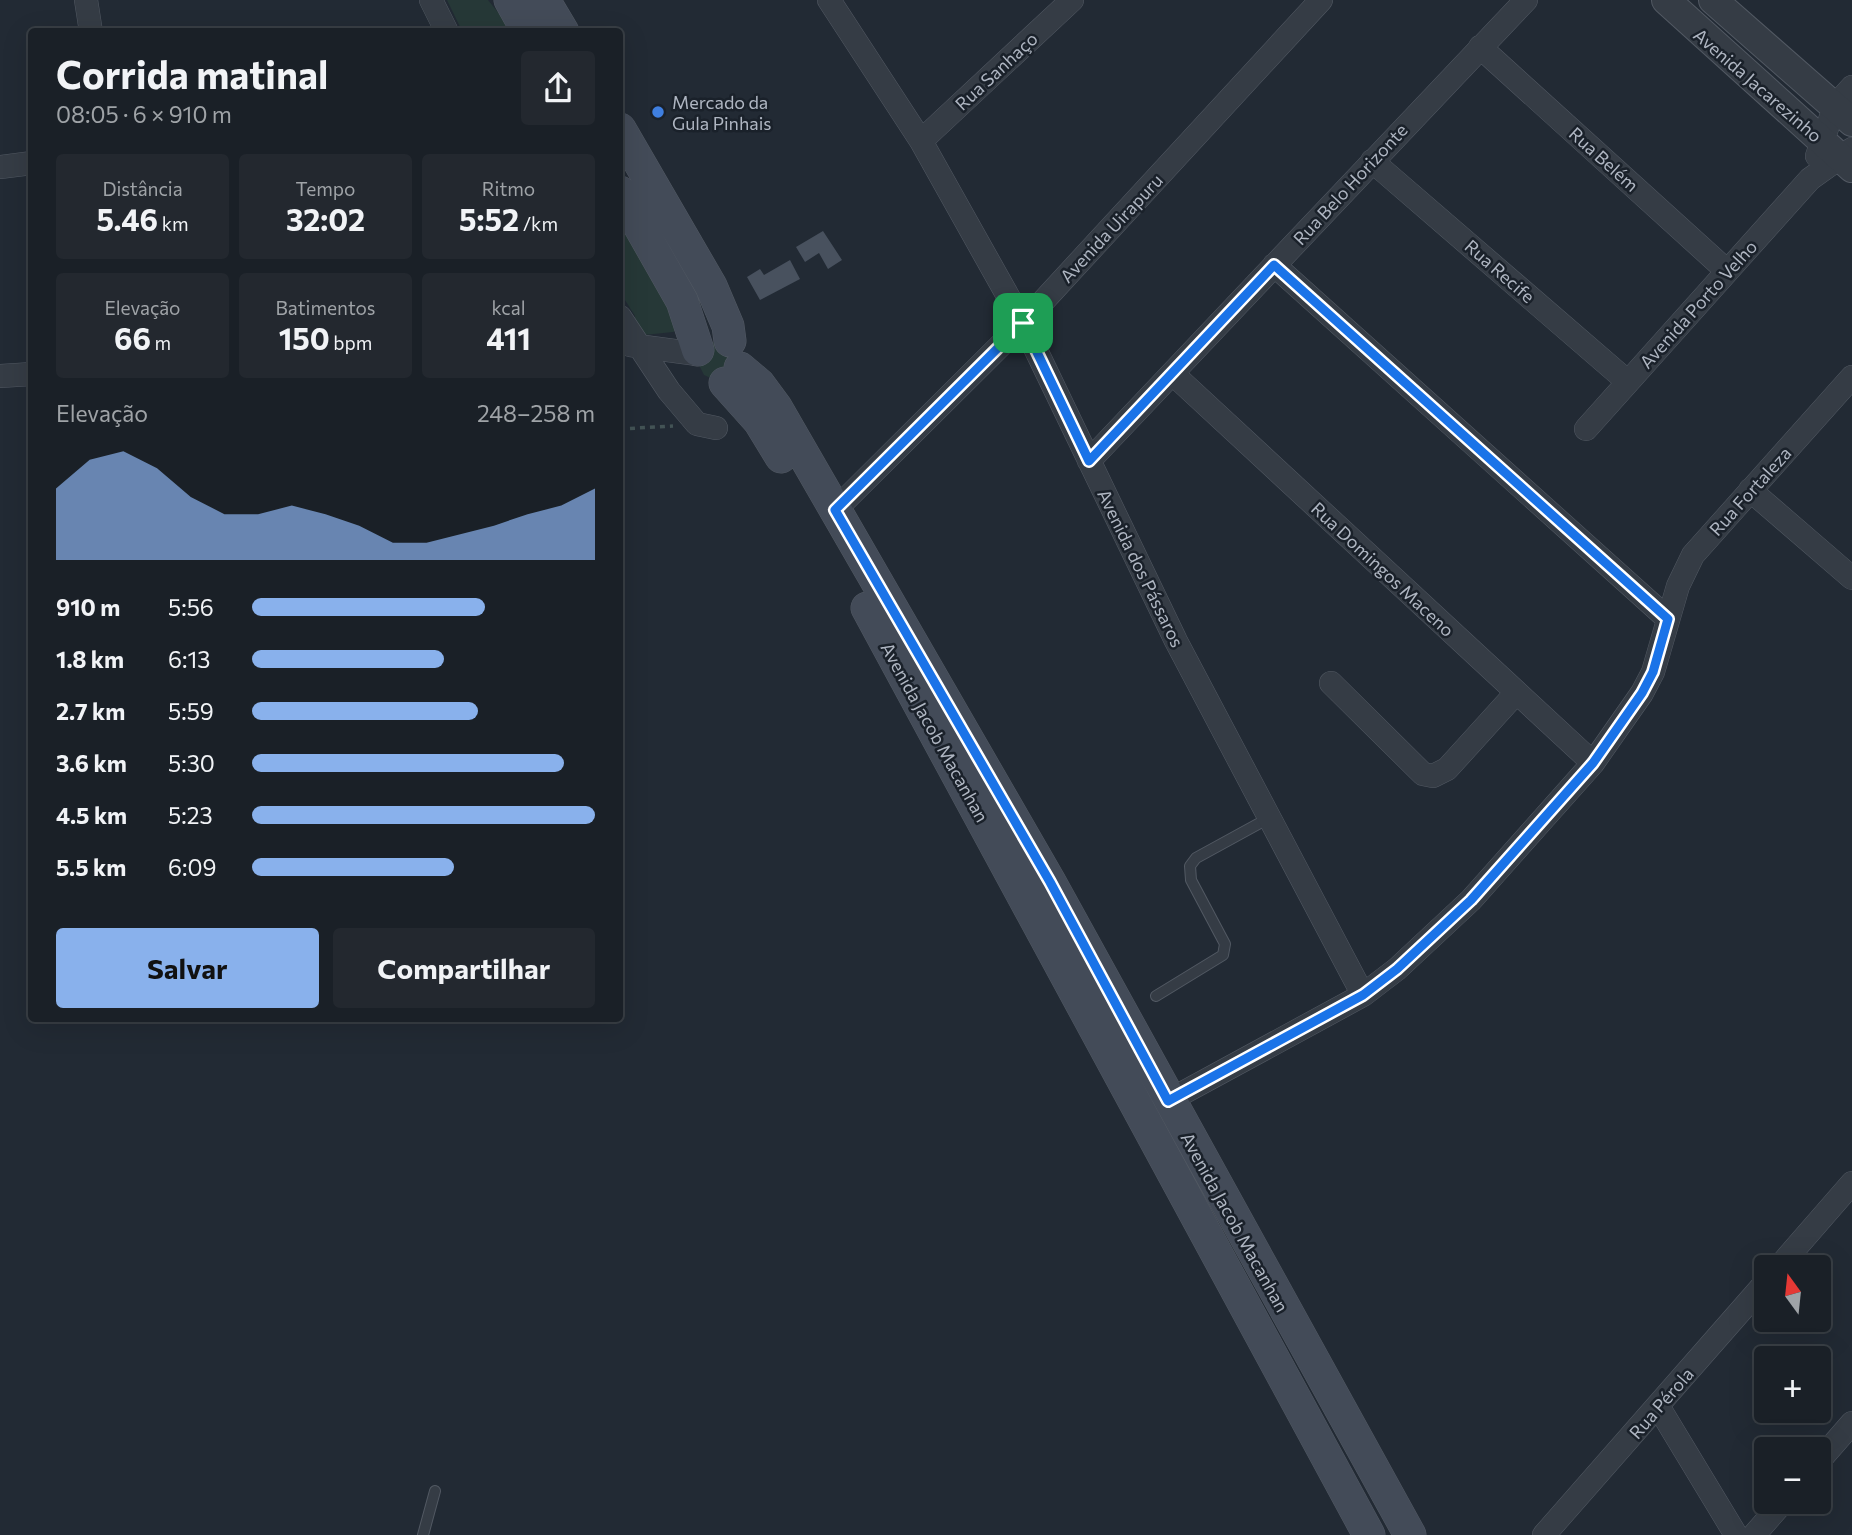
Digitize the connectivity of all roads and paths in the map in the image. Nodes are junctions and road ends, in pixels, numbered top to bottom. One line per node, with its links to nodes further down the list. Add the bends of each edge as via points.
1 (86, 0): 11 (street)
2 (431, 0): 12 (street)
3 (510, 0): 13 (main road)
4 (544, 0): 14 (main road)
5 (829, 0): 18 (street, Avenida dos Pássaros)
6 (1072, 0): 18 (street, Rua Sanhaço)
7 (1321, 0): 26 (street, Avenida Uirapuru)
8 (1526, 0): 15 (street, Rua Belo Horizonte)
9 (1665, 0): 19 (street, Avenida Jacarezinho)
10 (1725, 4): 16 (street, Avenida Jacarezinho)
11 (90, 28)
12 (445, 28)
13 (526, 28)
14 (561, 28)
15 (1480, 47): 20 (street, Rua Belo Horizonte); 25 (street, Rua Belém)
16 (1846, 105): 19 (street, Avenida Porto Velho)
17 (623, 134): 30 (main road, Avenida Jacob Macanhan, via 711,286 728,326)
18 (920, 141): 26 (street, Avenida dos Pássaros)
19 (1841, 154): 25 (street, Avenida Porto Velho, via 1810,179)
20 (1372, 161): 24 (street, Rua Belo Horizonte); 35 (street, Rua Recife)
21 (28, 164): 22 (street)
22 (0, 167)
23 (623, 197): 29 (main road, via 682,301)
24 (1274, 265): 32 (street, Rua Belo Horizonte); 43 (street)
25 (1727, 271): 35 (street, Avenida Porto Velho)
26 (1023, 323): 39 (street, Avenida dos Pássaros); 41 (street, Avenida Uirapuru)
27 (623, 328): 28 (street)
28 (628, 345): 29 (street); 36 (street)
29 (697, 352): 30 (main road, via 709,340 723,338); 30 (main road, via 696,365 703,378)
30 (732, 364): 41 (main road, Avenida Jacob Macanhan, via 759,384 776,407); 61 (main road, Avenida Jacob Macanhan, via 759,421 820,522 1035,912)
31 (28, 374): 33 (street)
32 (1174, 374): 39 (street, Rua Belo Horizonte); 45 (street, Rua Domingos Maceno)
33 (0, 376)
34 (1852, 377): 40 (street, Rua Fortaleza)
35 (1628, 382): 38 (street, Avenida Porto Velho)
36 (707, 426): 37 (path)
37 (623, 429)
38 (1586, 429)
39 (1089, 461): 47 (street, Avenida dos Pássaros)
40 (1750, 490): 42 (street); 43 (street, Rua Fortaleza, via 1693,555)
41 (835, 510): 50 (main road, Avenida Jacob Macanhan, via 1032,852)
42 (1852, 578)
43 (1668, 619): 46 (street, Rua Fortaleza, via 1653,672)
44 (1331, 683): 45 (street, via 1423,774 1433,776 1447,769)
45 (1516, 693): 46 (street, Rua Domingos Maceno)
46 (1593, 763): 48 (street, Rua Fortaleza, via 1471,900)
47 (1269, 818): 48 (street, Avenida dos Pássaros); 49 (lane, via 1196,858 1190,866 1191,880 1225,944 1223,955)
48 (1363, 995): 50 (street, Rua Fortaleza)
49 (1156, 996)
50 (1168, 1101): 62 (main road, Avenida Jacob Macanhan)
51 (1852, 1183): 52 (street)
52 (1789, 1255)
53 (1754, 1296): 54 (street, Rua Pérola)
54 (1658, 1406): 59 (street, Rua Pérola); 63 (street)
55 (1852, 1423): 56 (street)
56 (1831, 1447)
57 (435, 1491): 60 (lane)
58 (1772, 1514): 64 (street)
59 (1550, 1531)
60 (423, 1535)
61 (1369, 1535)
62 (1410, 1535)
63 (1735, 1535)
64 (1754, 1535)

